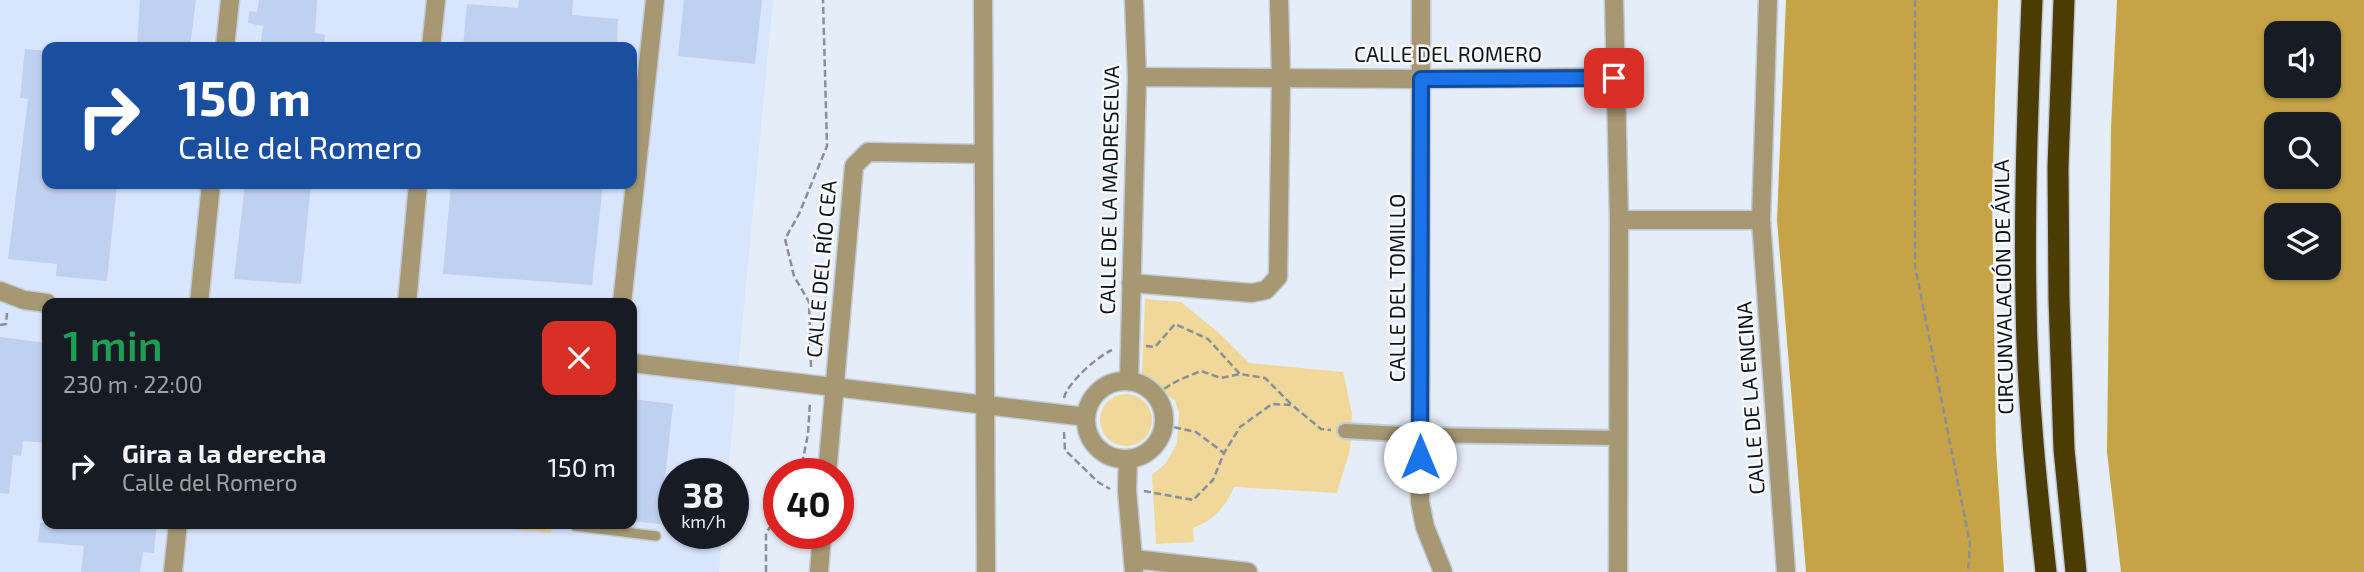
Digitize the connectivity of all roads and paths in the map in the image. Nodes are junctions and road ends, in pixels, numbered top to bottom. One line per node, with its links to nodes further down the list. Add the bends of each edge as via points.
1 (230, 0): 14 (street)
2 (436, 0): 15 (street)
3 (655, 0): 21 (street)
4 (824, 0): 36 (path, via 827,146 785,239 794,276 809,302)
5 (983, 0): 20 (street)
6 (1133, 0): 16 (street, CALLE DE LA MADRESELVA)
7 (1279, 0): 17 (street)
8 (1422, 0): 19 (street, CALLE DEL TOMILLO)
9 (1614, 0): 18 (street)
10 (1768, 0): 26 (street, CALLE DE LA ENCINA)
11 (1915, 0): 65 (path, via 1915,266 1970,544)
12 (2032, 0): 66 (highway, CIRCUNVALACIÓN DE ÁVILA, via 2026,304 2031,437)
13 (2064, 0): 67 (highway, via 2059,299 2064,449)
14 (226, 42)
15 (432, 42)
16 (1137, 77): 17 (street, CALLE DEL ROMERO); 27 (street, CALLE DE LA MADRESELVA)
17 (1281, 77): 19 (street, CALLE DEL ROMERO); 27 (street, via 1278,277 1266,289 1252,293)
18 (1614, 78): 19 (street, CALLE DEL ROMERO); 25 (street)
19 (1421, 79): 44 (street, CALLE DEL TOMILLO)
20 (983, 154): 37 (street, CALLE DEL RÍO CEA, via 868,152 854,166); 40 (street)
21 (637, 165)
22 (210, 189): 28 (street)
23 (418, 189): 29 (street)
24 (634, 189): 30 (street)
25 (1619, 220): 26 (street); 45 (street)
26 (1761, 220): 64 (street, CALLE DE LA ENCINA)
27 (1131, 284): 35 (street, CALLE DE LA MADRESELVA)
28 (200, 298)
29 (407, 298)
30 (623, 298)
31 (8, 300): 32 (street); 33 (path, via 6,324)
32 (42, 303)
33 (0, 325)
34 (637, 364): 36 (street, CALLE DEL RÍO CEA)
35 (1129, 381): 38 (street); 41 (street, via 1105,386 1095,394)
36 (811, 383): 37 (street, CALLE DEL RÍO CEA); 47 (path)
37 (834, 386): 40 (street, CALLE DEL RÍO CEA); 48 (street, CALLE DEL RÍO CEA)
38 (1155, 394): 39 (path, via 1201,371 1221,378 1240,374 1265,377); 42 (street)
39 (1292, 405): 43 (path, via 1321,429); 46 (path, via 1272,404 1240,427)
40 (983, 406): 41 (street, CALLE DEL RÍO CEA); 60 (street)
41 (1086, 418): 49 (street, via 1093,442 1103,452)
42 (1164, 425): 46 (path, via 1196,432); 49 (street, via 1152,449)
43 (1345, 431): 44 (street)
44 (1420, 435): 45 (street); 62 (street, CALLE DEL TOMILLO, via 1420,502)
45 (1619, 438): 63 (street)
46 (1224, 453): 50 (path, via 1213,480 1193,500)
47 (803, 458)
48 (828, 458)
49 (1128, 459): 56 (street)
50 (1167, 495)
51 (177, 529): 57 (street)
52 (599, 529): 53 (lane)
53 (656, 536)
54 (766, 549): 58 (path)
55 (821, 549): 59 (street)
56 (1134, 566): 61 (street)
57 (173, 572)
58 (766, 572)
59 (819, 572)
60 (986, 572)
61 (1248, 572)
62 (1443, 572)
63 (1618, 572)
64 (1786, 572)
65 (1968, 572)
66 (2046, 572)
67 (2077, 572)

